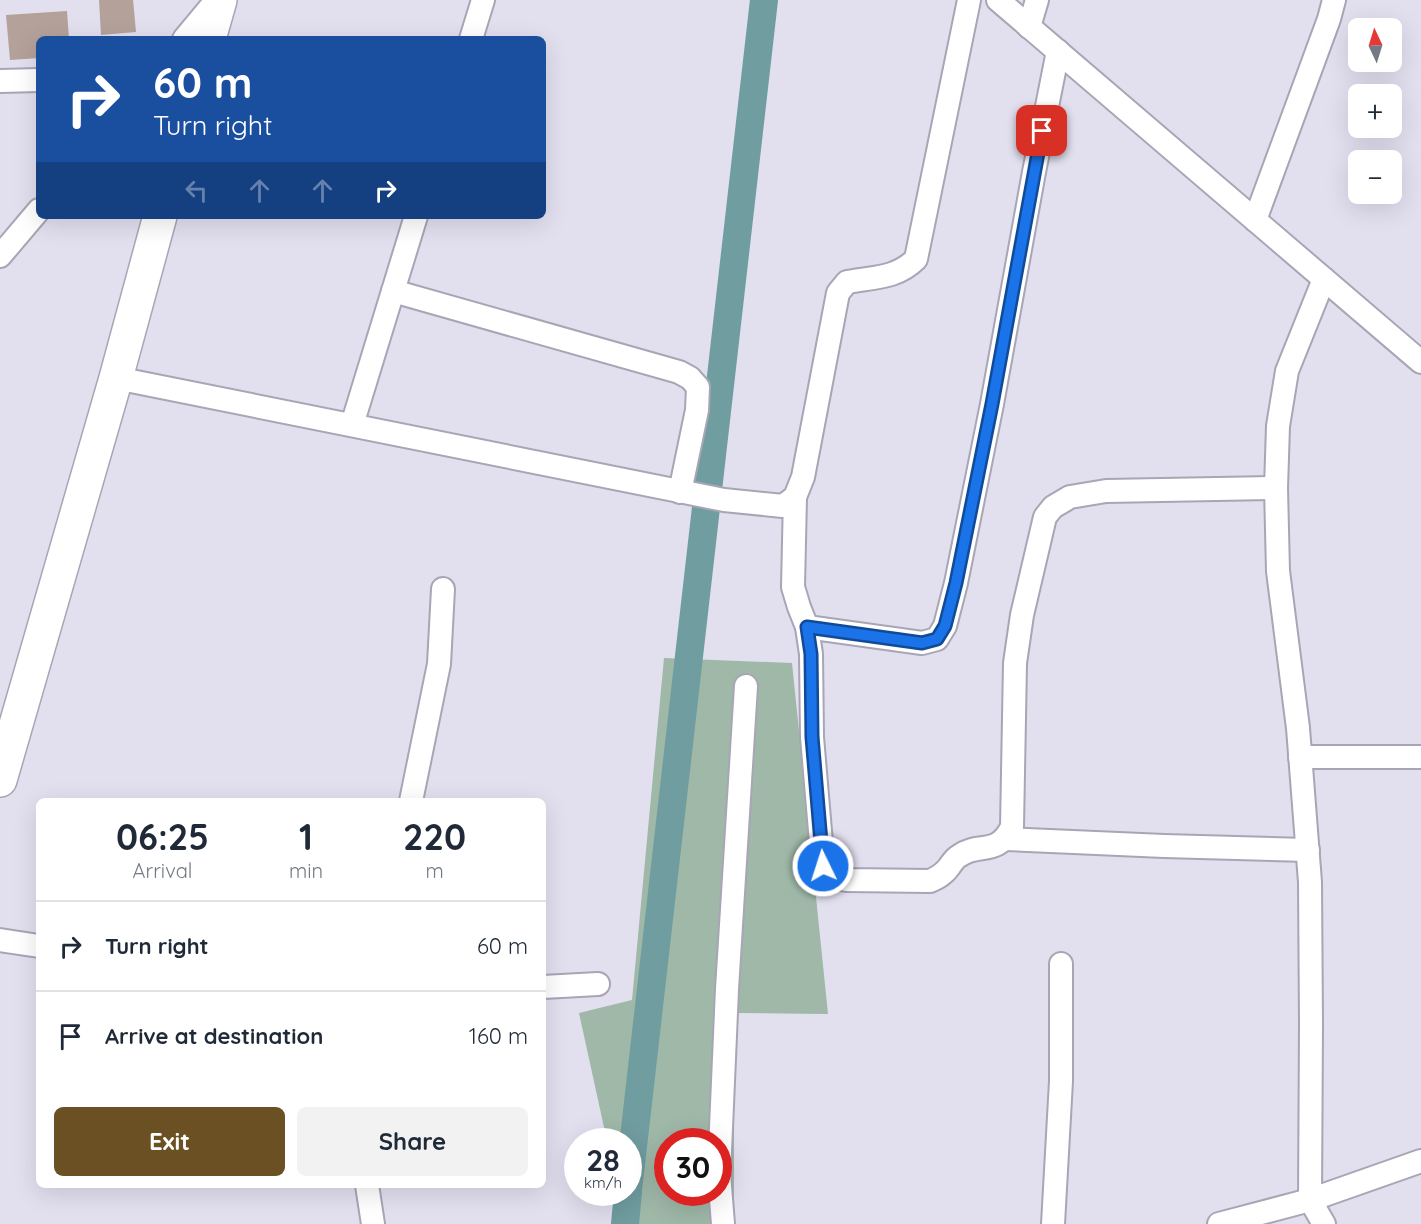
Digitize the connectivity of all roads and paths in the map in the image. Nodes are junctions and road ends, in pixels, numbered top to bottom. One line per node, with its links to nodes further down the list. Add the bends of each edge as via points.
1 (218, 0): 8 (street); 9 (highway)
2 (483, 0): 10 (street)
3 (969, 0): 26 (street, via 916,259 907,268 889,275 847,282 838,293 803,477)
4 (998, 0): 7 (street)
5 (1036, 0): 7 (street)
6 (1334, 0): 17 (street)
7 (1029, 27): 11 (street)
8 (187, 36)
9 (210, 36)
10 (472, 36)
11 (1058, 51): 17 (street); 28 (street, via 992,404 945,626 937,639 922,643)
12 (36, 80): 13 (street)
13 (0, 81)
14 (36, 214): 18 (street)
15 (159, 219): 22 (highway)
16 (415, 219): 20 (street)
17 (1255, 220): 19 (street)
18 (0, 256)
19 (1324, 279): 21 (street); 24 (street, via 1287,371 1278,426)
20 (393, 291): 23 (street); 25 (street, via 690,378 698,387)
21 (1421, 362)
22 (116, 378): 23 (street); 32 (highway)
23 (352, 425): 25 (street)
24 (1276, 488): 30 (street, via 1278,571); 34 (street, via 1106,492 1070,497 1045,517 1015,663 1012,827)
25 (688, 493): 26 (street, via 724,501 783,506)
26 (795, 497): 28 (street, via 793,587)
27 (443, 589): 33 (street, via 439,664)
28 (807, 627): 34 (street, via 823,866 830,874 846,880 930,881 941,876 957,856)
29 (746, 686): 45 (street, via 719,1174)
30 (1300, 757): 31 (street); 35 (street)
31 (1421, 757)
32 (0, 780)
33 (412, 798)
34 (1006, 839): 35 (street)
35 (1308, 850): 43 (street)
36 (0, 940): 37 (street)
37 (36, 946)
38 (1061, 964): 46 (street, via 1061,1081)
39 (598, 984): 40 (street)
40 (546, 987)
41 (1421, 1161): 43 (street)
42 (367, 1188): 44 (street)
43 (1310, 1200): 47 (street); 48 (street)
44 (373, 1224)
45 (723, 1224)
46 (1053, 1224)
47 (1219, 1224)
48 (1324, 1224)

